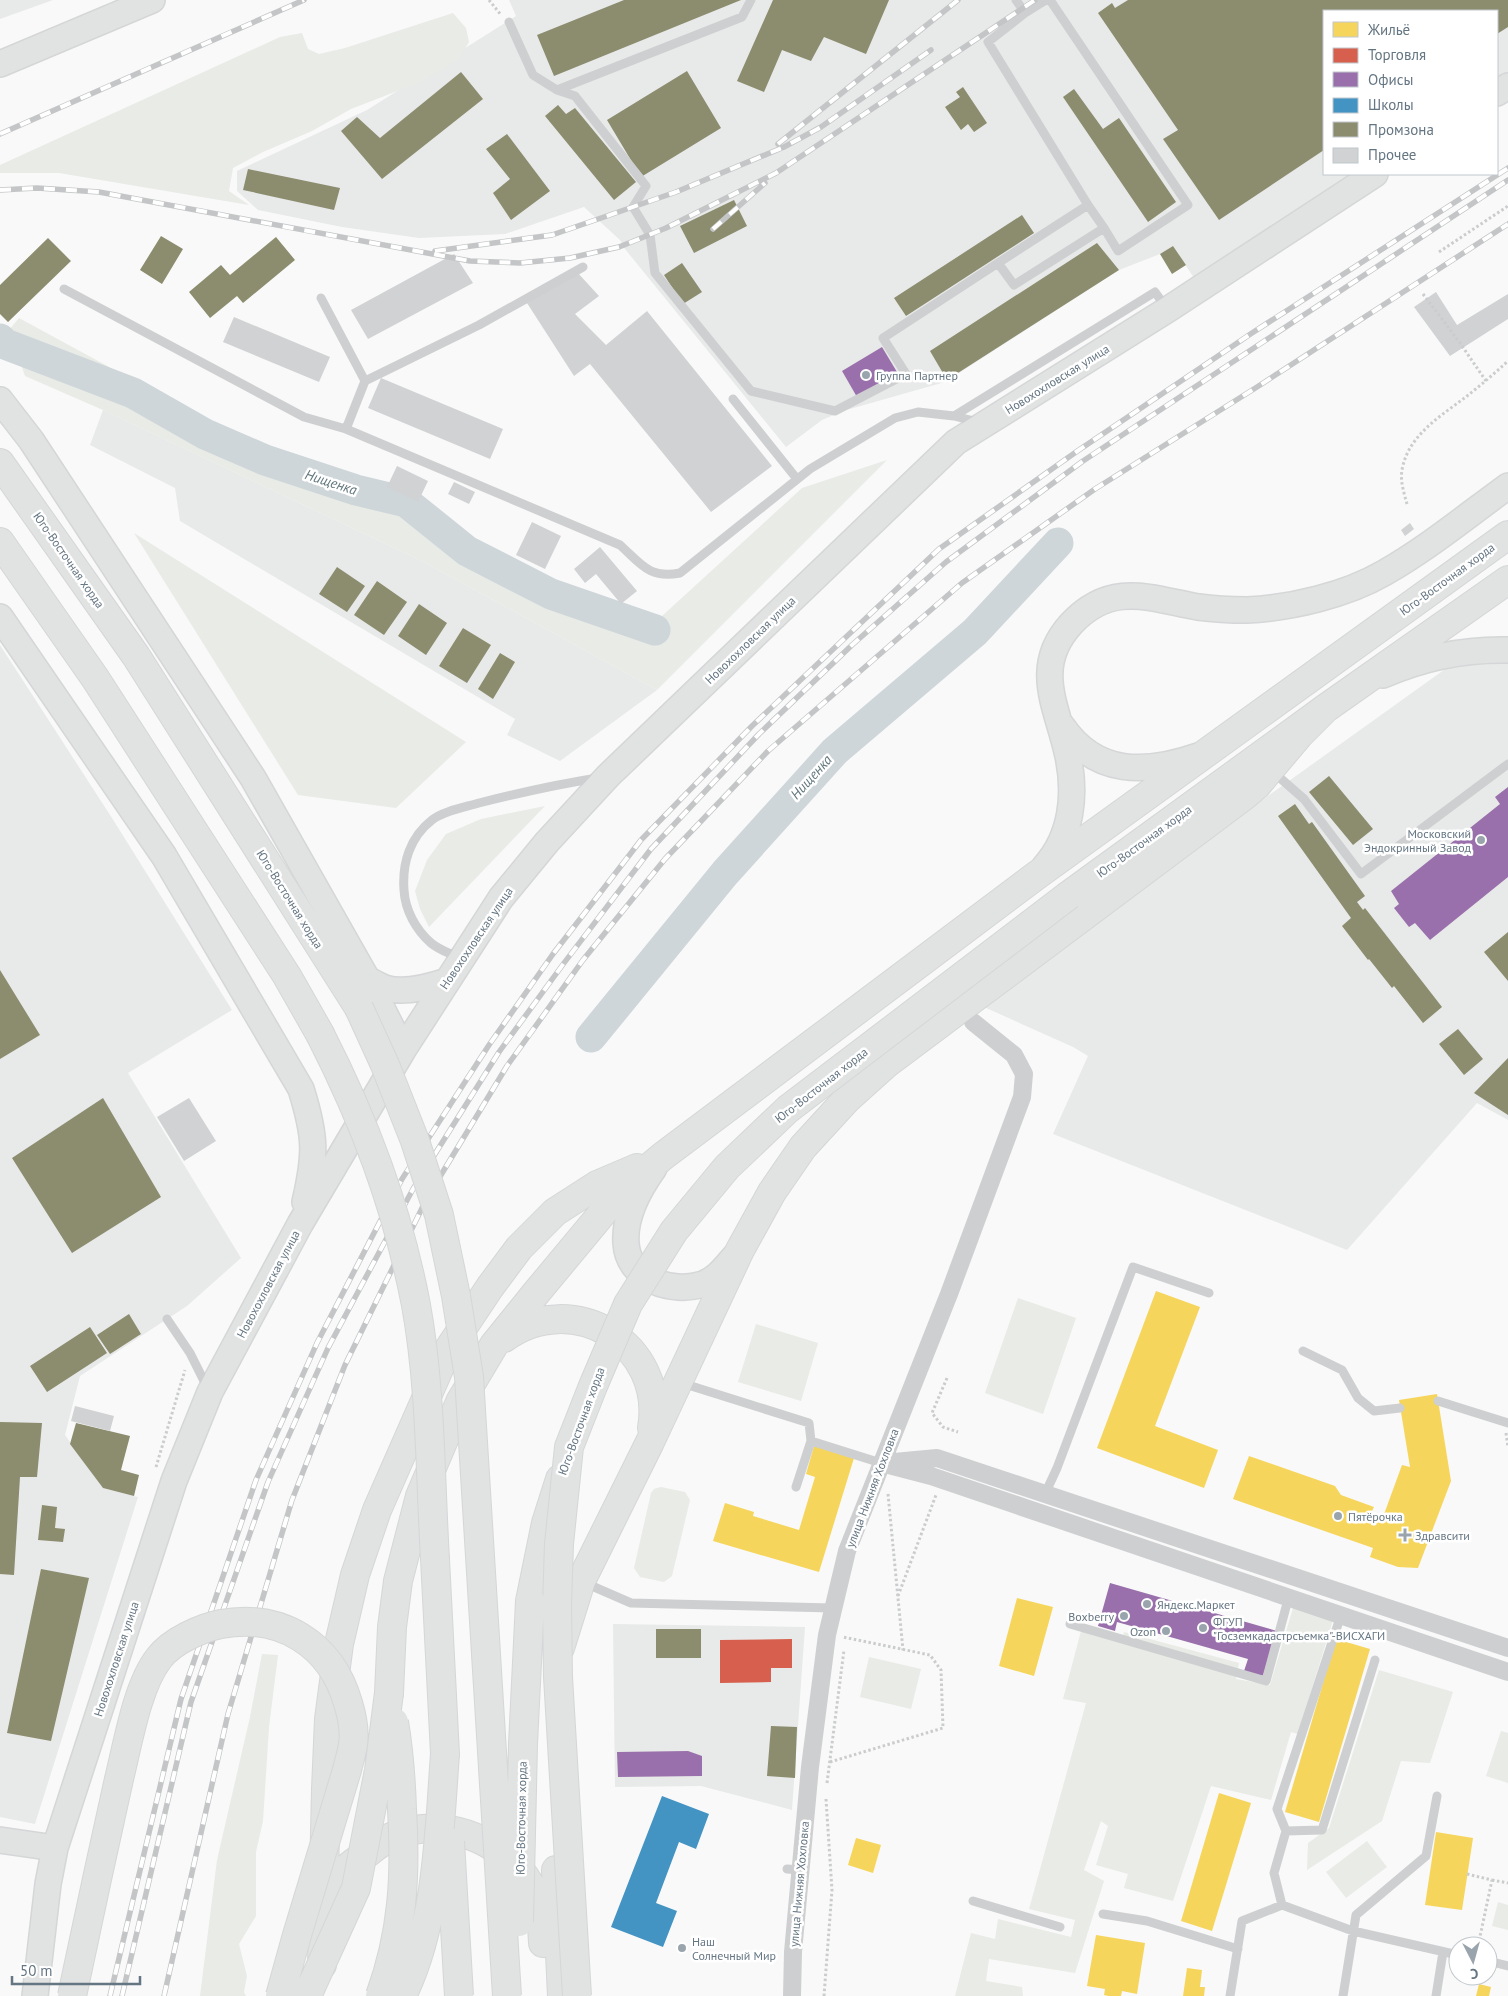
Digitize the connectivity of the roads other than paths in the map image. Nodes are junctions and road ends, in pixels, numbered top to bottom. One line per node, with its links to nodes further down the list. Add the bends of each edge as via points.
1 (152, 0): 7 (street)
2 (751, 0): 8 (lane, via 742,17)
3 (1016, 0): 5 (lane)
4 (1048, 0): 5 (lane); 11 (lane, via 1188,205 1118,250)
5 (1025, 13): 10 (lane, via 988,42)
6 (509, 22): 8 (lane, via 533,75)
7 (0, 64)
8 (557, 90): 12 (lane, via 575,96 646,186 633,207 650,234 655,273 751,391 835,412 906,374 884,338)
9 (1372, 175): 16 (street, Новохохловская улица)
10 (1088, 205): 11 (lane); 12 (lane)
11 (1104, 228): 12 (lane, via 1014,285)
12 (998, 263)
13 (583, 267): 17 (lane)
14 (64, 289): 22 (lane, via 304,417)
15 (320, 298): 17 (lane)
16 (1167, 310): 20 (lane, via 1155,292); 21 (street, Новохохловская улица)
17 (365, 381): 22 (lane)
18 (733, 399): 24 (lane)
19 (0, 400): 40 (street, via 31,440 253,778)
20 (954, 416): 21 (lane); 24 (lane, via 918,412 895,418)
21 (986, 424): 37 (street, Новохохловская улица, via 956,442)
22 (346, 429): 24 (lane, via 620,545 652,573 666,576 680,573)
23 (0, 462): 93 (main road, Юго-Восточная хорда, bridge, via 136,656 358,1008 415,1141 439,1216 469,1377)
24 (797, 479)
25 (1508, 486): 33 (street, via 1384,573 1341,592 1247,610 1199,607 1137,595 1121,596 1093,606 1070,626 1054,652 1049,681)
26 (1508, 535): 34 (main road, Юго-Восточная хорда)
27 (0, 542): 71 (main road, bridge, via 95,678 287,976 348,1089 377,1161 399,1232 414,1297 426,1385)
28 (1508, 580): 31 (main road, Юго-Восточная хорда)
29 (0, 616): 45 (street, via 164,856 301,1089 311,1119 314,1142 313,1166)
30 (1508, 650): 31 (street, via 1459,652 1429,658)
31 (1358, 686): 32 (main road, Юго-Восточная хорда)
32 (1326, 708): 36 (main road); 58 (main road, Юго-Восточная хорда, bridge, via 1069,895 788,1109 727,1167 674,1231 628,1304)
33 (1054, 711): 34 (street, via 1069,737 1092,757 1106,763 1143,768 1176,763); 38 (street, via 1068,756 1071,807 1062,841)
34 (1202, 754): 38 (main road, Юго-Восточная хорда)
35 (1508, 764): 36 (lane, via 1361,874 1304,798)
36 (1270, 769): 46 (main road, via 1244,796 886,1064 846,1099 803,1147 772,1192)
37 (608, 776): 39 (street, Новохохловская улица, via 501,898); 39 (lane, via 546,786 462,808 434,818 415,837 406,858 404,902 412,919 432,944)
38 (1037, 876): 44 (main road, Юго-Восточная хорда)
39 (462, 960): 41 (street, Новохохловская улица)
40 (367, 979): 41 (street, via 386,989 407,990); 43 (street)
41 (447, 981): 43 (street, Новохохловская улица)
42 (973, 1022): 59 (street, улица Нижняя Хохловка, via 1014,1055 1024,1074 1022,1097 949,1294)
43 (402, 1050): 45 (street, Новохохловская улица)
44 (663, 1156): 46 (street, via 639,1188 626,1230 628,1252 636,1266 646,1277 661,1285 692,1287 720,1274); 49 (main road, Юго-Восточная хорда, via 620,1192); 81 (main road, via 597,1185 555,1212 519,1248 446,1353 377,1510 355,1575 339,1644 329,1719)
45 (300, 1224): 52 (street, Новохохловская улица)
46 (740, 1250): 57 (main road)
47 (1209, 1293): 61 (lane, via 1133,1267)
48 (167, 1319): 52 (lane, via 190,1352)
49 (494, 1345): 57 (main road, via 516,1329 560,1318 581,1321 620,1339 645,1369 652,1392 655,1414); 70 (main road, Юго-Восточная хорда, bridge, via 460,1402 420,1496 398,1581)
50 (1303, 1351): 54 (lane, via 1342,1370 1358,1398 1374,1411)
51 (688, 1385): 56 (lane, via 809,1423)
52 (210, 1392): 75 (street, Новохохловская улица, via 174,1481)
53 (1438, 1401): 55 (lane)
54 (1400, 1408)
55 (1508, 1423)
56 (811, 1441): 59 (lane); 60 (lane)
57 (650, 1442): 62 (main road)
58 (570, 1447): 94 (main road, Юго-Восточная хорда, bridge, via 546,1523 530,1601); 97 (main road, bridge, via 559,1544 557,1605 558,1676)
59 (881, 1463): 61 (street, via 936,1458); 64 (street, улица Нижняя Хохловка, via 847,1551); 65 (street, via 931,1476)
60 (796, 1487)
61 (1045, 1494): 67 (street)
62 (582, 1581): 64 (lane, via 631,1603); 96 (main road, via 557,1659 550,1708)
63 (1286, 1606): 66 (lane, via 1266,1681)
64 (832, 1608): 98 (street, улица Нижняя Хохловка, via 794,1870)
65 (1341, 1615): 69 (street); 73 (lane, via 1277,1809)
66 (1070, 1624)
67 (1508, 1648)
68 (1375, 1660): 73 (lane, via 1322,1830)
69 (1508, 1672)
70 (389, 1693): 88 (main road, Юго-Восточная хорда, bridge, via 379,1770 356,1888); 90 (main road, bridge, via 400,1753 404,1848 402,1913 390,1970)
71 (445, 1754): 91 (main road, bridge, via 428,1919 414,1971); 92 (main road, bridge)
72 (1437, 1796): 80 (lane, via 1426,1856 1356,1915)
73 (1286, 1831): 77 (lane, via 1274,1873)
74 (0, 1840): 75 (street)
75 (55, 1848): 85 (street, Новохохловская улица)
76 (973, 1901): 79 (lane)
77 (1282, 1905): 80 (lane); 82 (lane, via 1242,1921)
78 (1103, 1914): 82 (lane, via 1148,1921)
79 (1060, 1927)
80 (1353, 1931): 83 (lane); 100 (lane)
81 (322, 1932): 89 (main road); 95 (main road, bridge, via 336,1883 348,1867 384,1842 398,1834 418,1830 438,1829 465,1834 485,1841 508,1857 536,1895 541,1917)
82 (1238, 1948): 99 (lane)
83 (1443, 1952): 84 (lane); 101 (lane)
84 (1448, 1953)
85 (35, 1996)
86 (72, 1996): 87 (main road, bridge, via 132,1722 148,1677 160,1657 182,1639 208,1626 236,1622 263,1622 288,1630 313,1646 331,1665 344,1690 352,1716 354,1743)
87 (280, 1996)
88 (307, 1996)
89 (322, 1996)
90 (380, 1996)
91 (402, 1996)
92 (459, 1996)
93 (507, 1996)
94 (517, 1996)
95 (547, 1996)
96 (562, 1996)
97 (577, 1996)
98 (792, 1996)
99 (1230, 1996)
100 (1342, 1996)
101 (1436, 1996)

